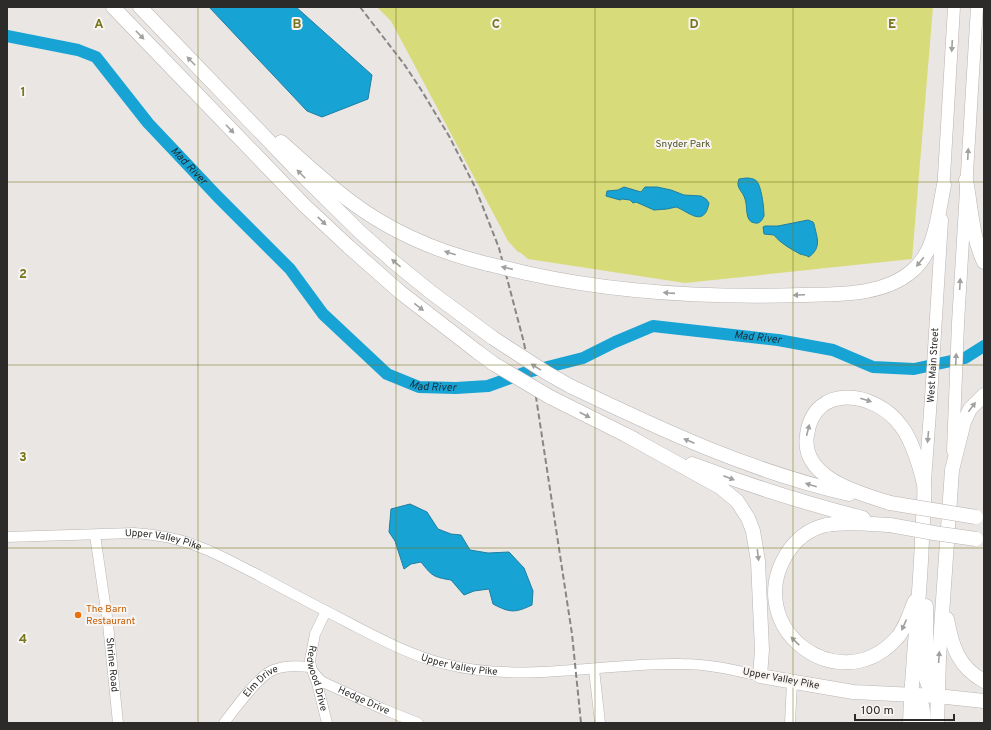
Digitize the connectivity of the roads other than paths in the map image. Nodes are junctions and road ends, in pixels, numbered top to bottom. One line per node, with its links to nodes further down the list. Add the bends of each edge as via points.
1 (113, 7): 10 (highway, one-way to 10, bridge, via 279,179 400,292 512,375)
2 (140, 7): 5 (highway, one-way to 2)
3 (954, 7): 7 (main road, West Main Street, one-way to 7)
4 (977, 7): 6 (main road, one-way to 4)
5 (210, 80): 7 (highway, one-way to 5, bridge, via 934,234 926,255 903,278 878,288 859,292 735,296 697,295 585,284 469,259 423,243 369,214 322,179); 13 (highway, one-way to 5, bridge, via 821,488 737,460 661,429 547,374 493,338 414,278 361,233)
6 (966, 180): 8 (highway, via 974,232); 11 (main road, one-way to 6)
7 (944, 185): 12 (main road, West Main Street, one-way to 12, via 932,398)
8 (984, 262)
9 (984, 395): 11 (highway, one-way to 9, via 964,422 970,410)
10 (626, 435): 15 (highway, one-way to 15, via 740,482 791,499); 25 (highway, one-way to 25, via 720,487 737,501 748,518 758,561 762,628)
11 (952, 470): 21 (highway)
12 (924, 486): 13 (highway, one-way to 12, via 840,484 822,474 811,460 806,444 808,427 816,413 828,402 846,397 865,399 895,418 909,437); 19 (highway, West Main Street)
13 (890, 503): 14 (highway, bridge)
14 (981, 518)
15 (890, 525): 18 (highway, bridge); 20 (highway, one-way to 15, via 900,634 887,648 866,658 846,662 812,654 800,646 783,626 775,600 777,574 788,552 805,534 834,524)
16 (95, 535): 17 (street, Upper Valley Pike); 22 (street, Upper Valley Pike, via 154,535 186,542); 31 (street, Shrine Road, via 108,624)
17 (7, 537)
18 (981, 539)
19 (922, 549): 20 (highway, West Main Street); 29 (highway, via 927,581 926,679)
20 (920, 589): 28 (highway, West Main Street)
21 (944, 596): 26 (highway, via 954,647 970,671); 29 (highway, one-way to 21)
22 (326, 611): 23 (street, Upper Valley Pike, via 402,649 444,664 510,673); 24 (street, Redwood Drive, via 315,634)
23 (594, 669): 25 (street, Upper Valley Pike, via 682,664 722,668); 35 (street)
24 (312, 670): 32 (street, Elm Drive, via 296,666 270,672); 33 (street, Redwood Drive); 34 (street, Hedge Drive, via 321,681)
25 (760, 676): 27 (highway, Upper Valley Pike)
26 (984, 681)
27 (792, 682): 28 (highway, Upper Valley Pike, via 853,692); 36 (street)
28 (911, 695): 29 (highway, Upper Valley Pike); 37 (highway, West Main Street); 38 (highway, via 921,703 924,710)
29 (937, 696): 30 (highway, Upper Valley Pike); 39 (highway)
30 (984, 700)
31 (118, 723)
32 (224, 723)
33 (328, 723)
34 (418, 723)
35 (600, 723)
36 (790, 723)
37 (910, 723)
38 (923, 723)
39 (937, 723)

